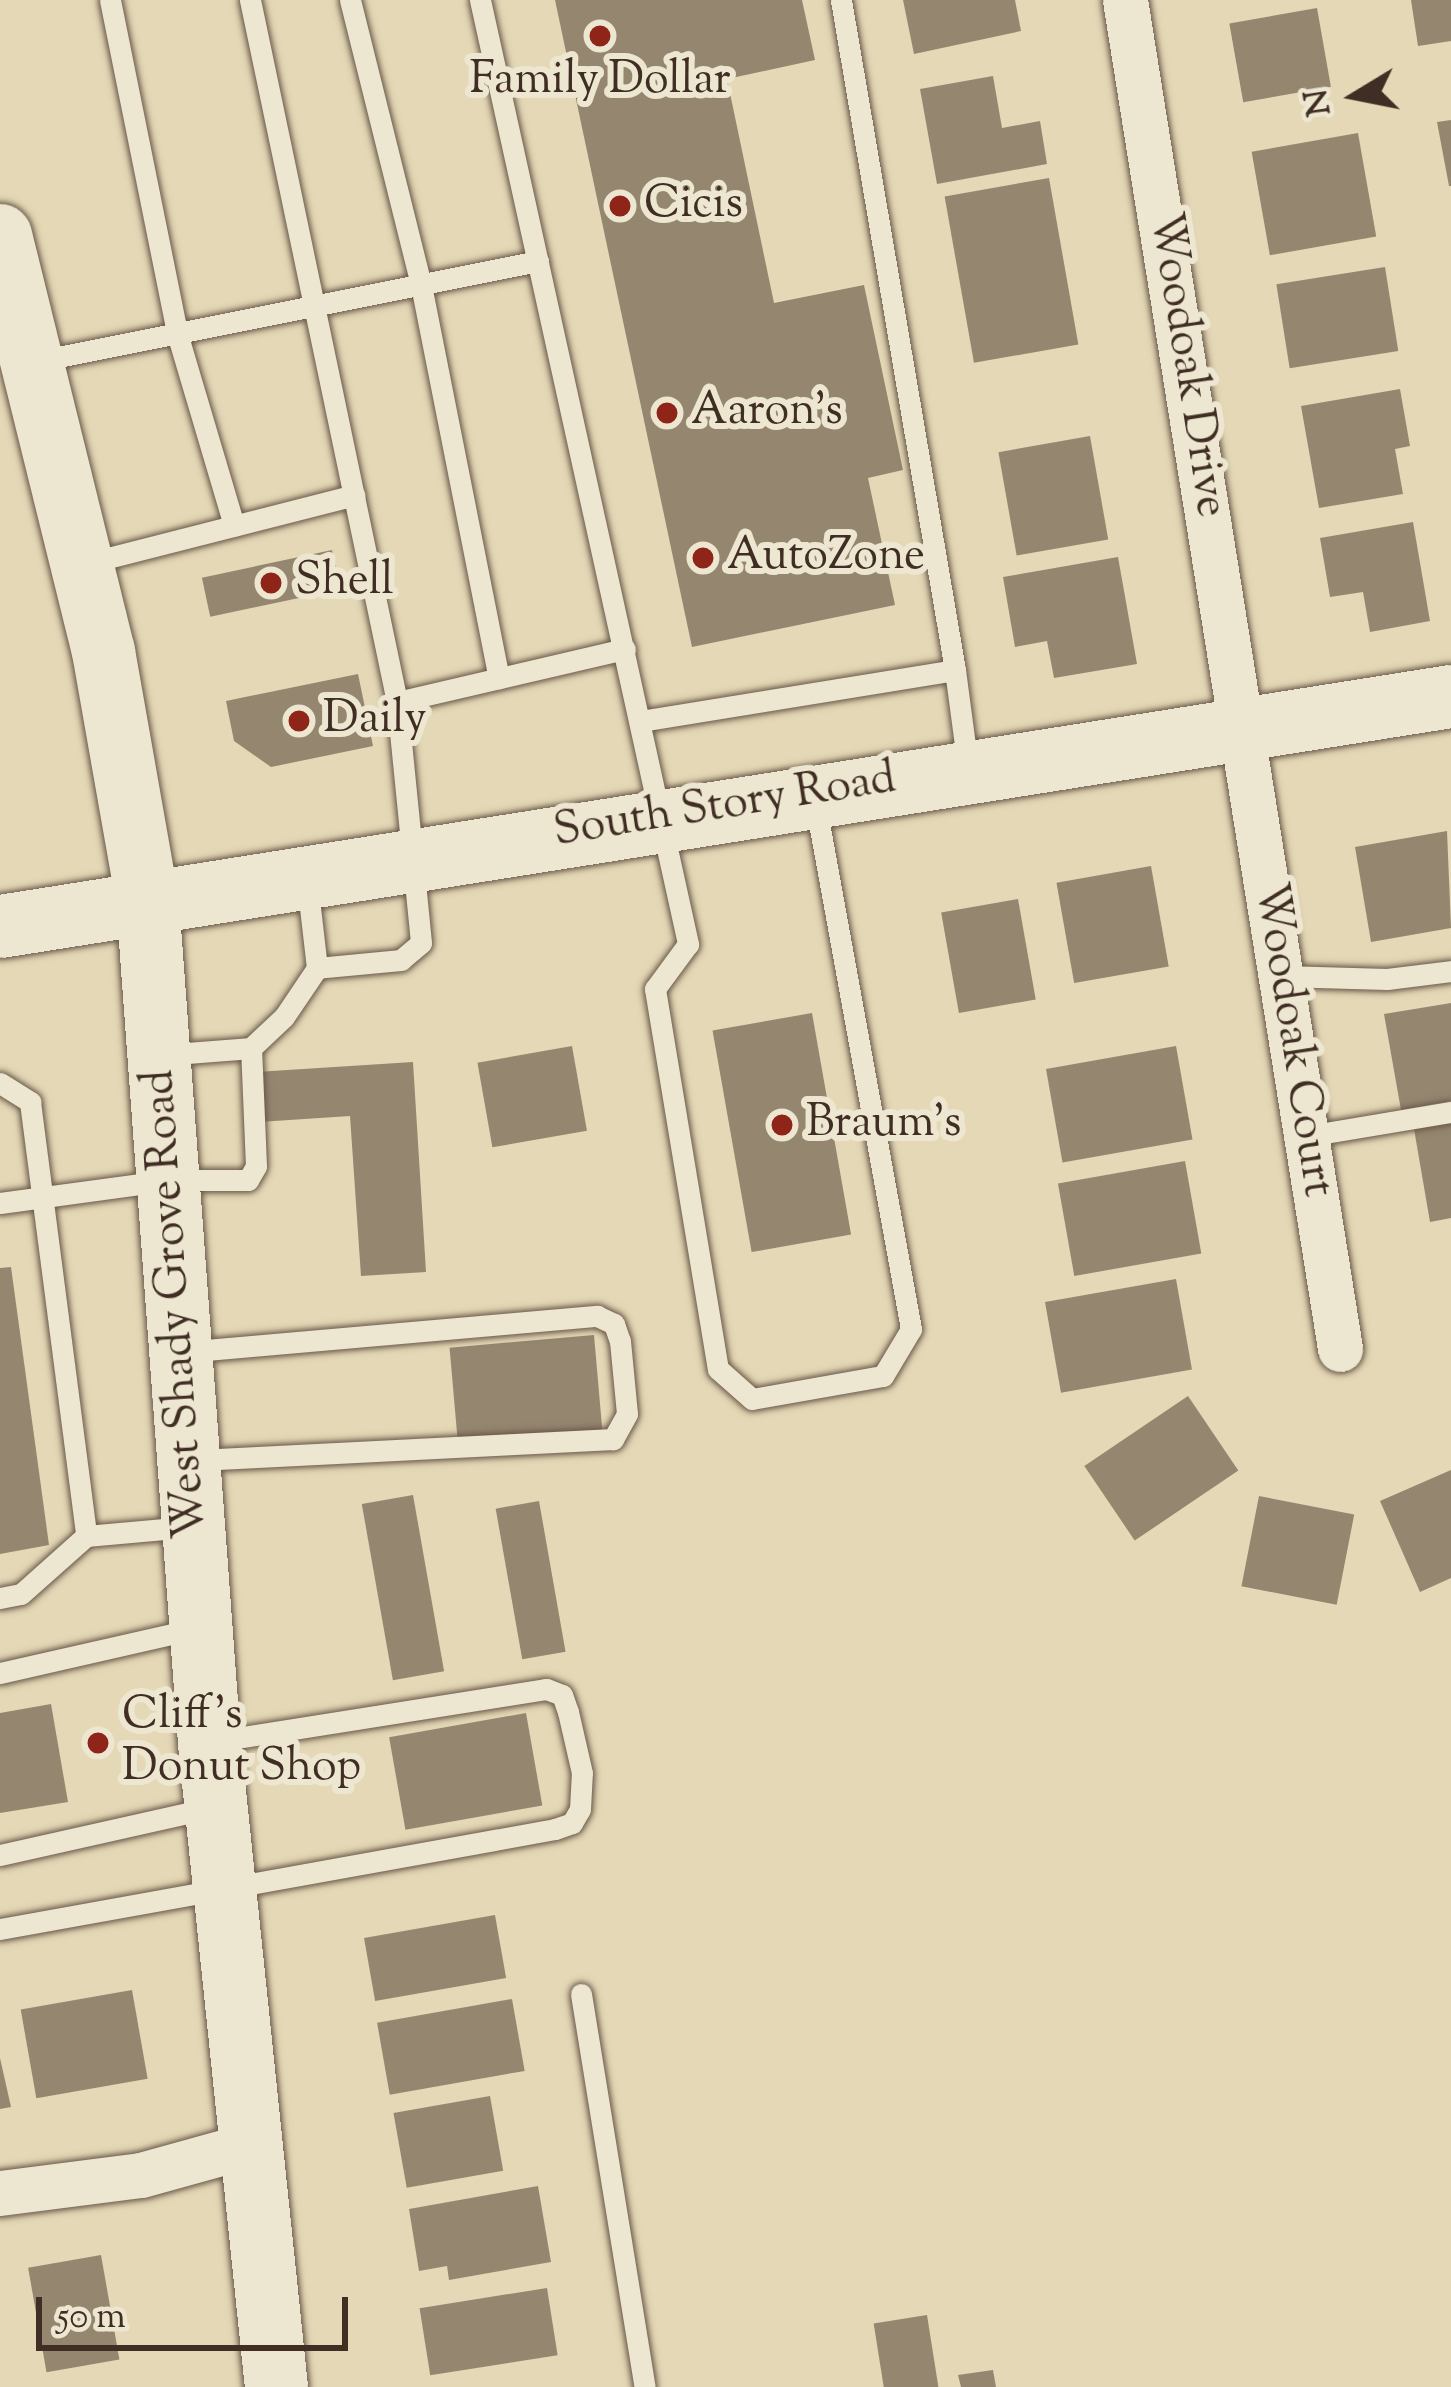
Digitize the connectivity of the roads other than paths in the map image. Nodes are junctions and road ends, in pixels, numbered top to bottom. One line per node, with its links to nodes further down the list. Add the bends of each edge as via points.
1 (110, 0): 12 (lane)
2 (250, 0): 11 (lane)
3 (350, 0): 9 (lane)
4 (480, 0): 8 (lane)
5 (842, 0): 18 (lane)
6 (1125, 0): 23 (street, Woodoak Drive)
7 (0, 235): 10 (main road, West Shady Grove Road)
8 (538, 261): 9 (lane); 17 (lane)
9 (422, 285): 11 (lane); 19 (lane)
10 (7, 297): 13 (main road, West Shady Grove Road)
11 (314, 306): 12 (lane); 14 (lane)
12 (177, 333): 13 (lane); 15 (lane)
13 (32, 362): 16 (main road, West Shady Grove Road)
14 (354, 495): 15 (lane); 21 (lane)
15 (234, 526): 16 (lane)
16 (81, 564): 29 (main road, West Shady Grove Road)
17 (625, 649): 19 (lane); 22 (lane)
18 (955, 670): 22 (lane); 24 (lane)
19 (499, 678): 21 (lane)
20 (1451, 696): 23 (main road, South Story Road)
21 (397, 702): 27 (lane)
22 (641, 721): 26 (lane)
23 (1244, 730): 24 (main road, South Story Road); 33 (street, Woodoak Court)
24 (968, 769): 25 (main road, South Story Road)
25 (813, 793): 26 (main road, South Story Road); 26 (lane, via 911,1329 883,1376 752,1399 718,1369 655,989 688,944)
26 (662, 817): 27 (main road, South Story Road)
27 (414, 858): 28 (main road, South Story Road); 31 (lane, via 422,943 401,960)
28 (306, 874): 29 (main road, South Story Road); 31 (lane)
29 (147, 900): 30 (main road, South Story Road); 35 (main road, West Shady Grove Road)
30 (0, 926)
31 (316, 968): 34 (lane, via 284,1017)
32 (1451, 971): 33 (lane, via 1387,979)
33 (1282, 976): 38 (street, Woodoak Court)
34 (251, 1048): 35 (lane); 39 (lane, via 256,1166 248,1180)
35 (161, 1055): 39 (main road, West Shady Grove Road)
36 (0, 1083): 40 (lane, via 29,1102)
37 (1451, 1112): 38 (lane)
38 (1307, 1136): 42 (street, Woodoak Court)
39 (170, 1180): 40 (lane); 43 (main road, West Shady Grove Road)
40 (41, 1197): 41 (lane); 46 (lane)
41 (0, 1203)
42 (1340, 1349)
43 (176, 1353): 44 (main road, West Shady Grove Road); 44 (lane, via 597,1316 614,1324 620,1341 627,1414 613,1439)
44 (186, 1461): 45 (main road, West Shady Grove Road)
45 (191, 1526): 46 (lane); 48 (main road, West Shady Grove Road)
46 (86, 1536): 47 (lane, via 21,1594)
47 (0, 1598)
48 (200, 1627): 49 (lane); 50 (main road, West Shady Grove Road)
49 (0, 1673)
50 (209, 1742): 51 (main road, West Shady Grove Road); 53 (lane, via 546,1689 562,1695 582,1773 572,1823)
51 (217, 1807): 52 (lane); 53 (main road, West Shady Grove Road)
52 (0, 1855)
53 (225, 1889): 54 (lane); 56 (main road, West Shady Grove Road)
54 (0, 1929)
55 (580, 1994): 59 (lane)
56 (254, 2144): 57 (street, via 141,2175); 58 (main road, West Shady Grove Road)
57 (0, 2192)
58 (276, 2387)
59 (645, 2387)

